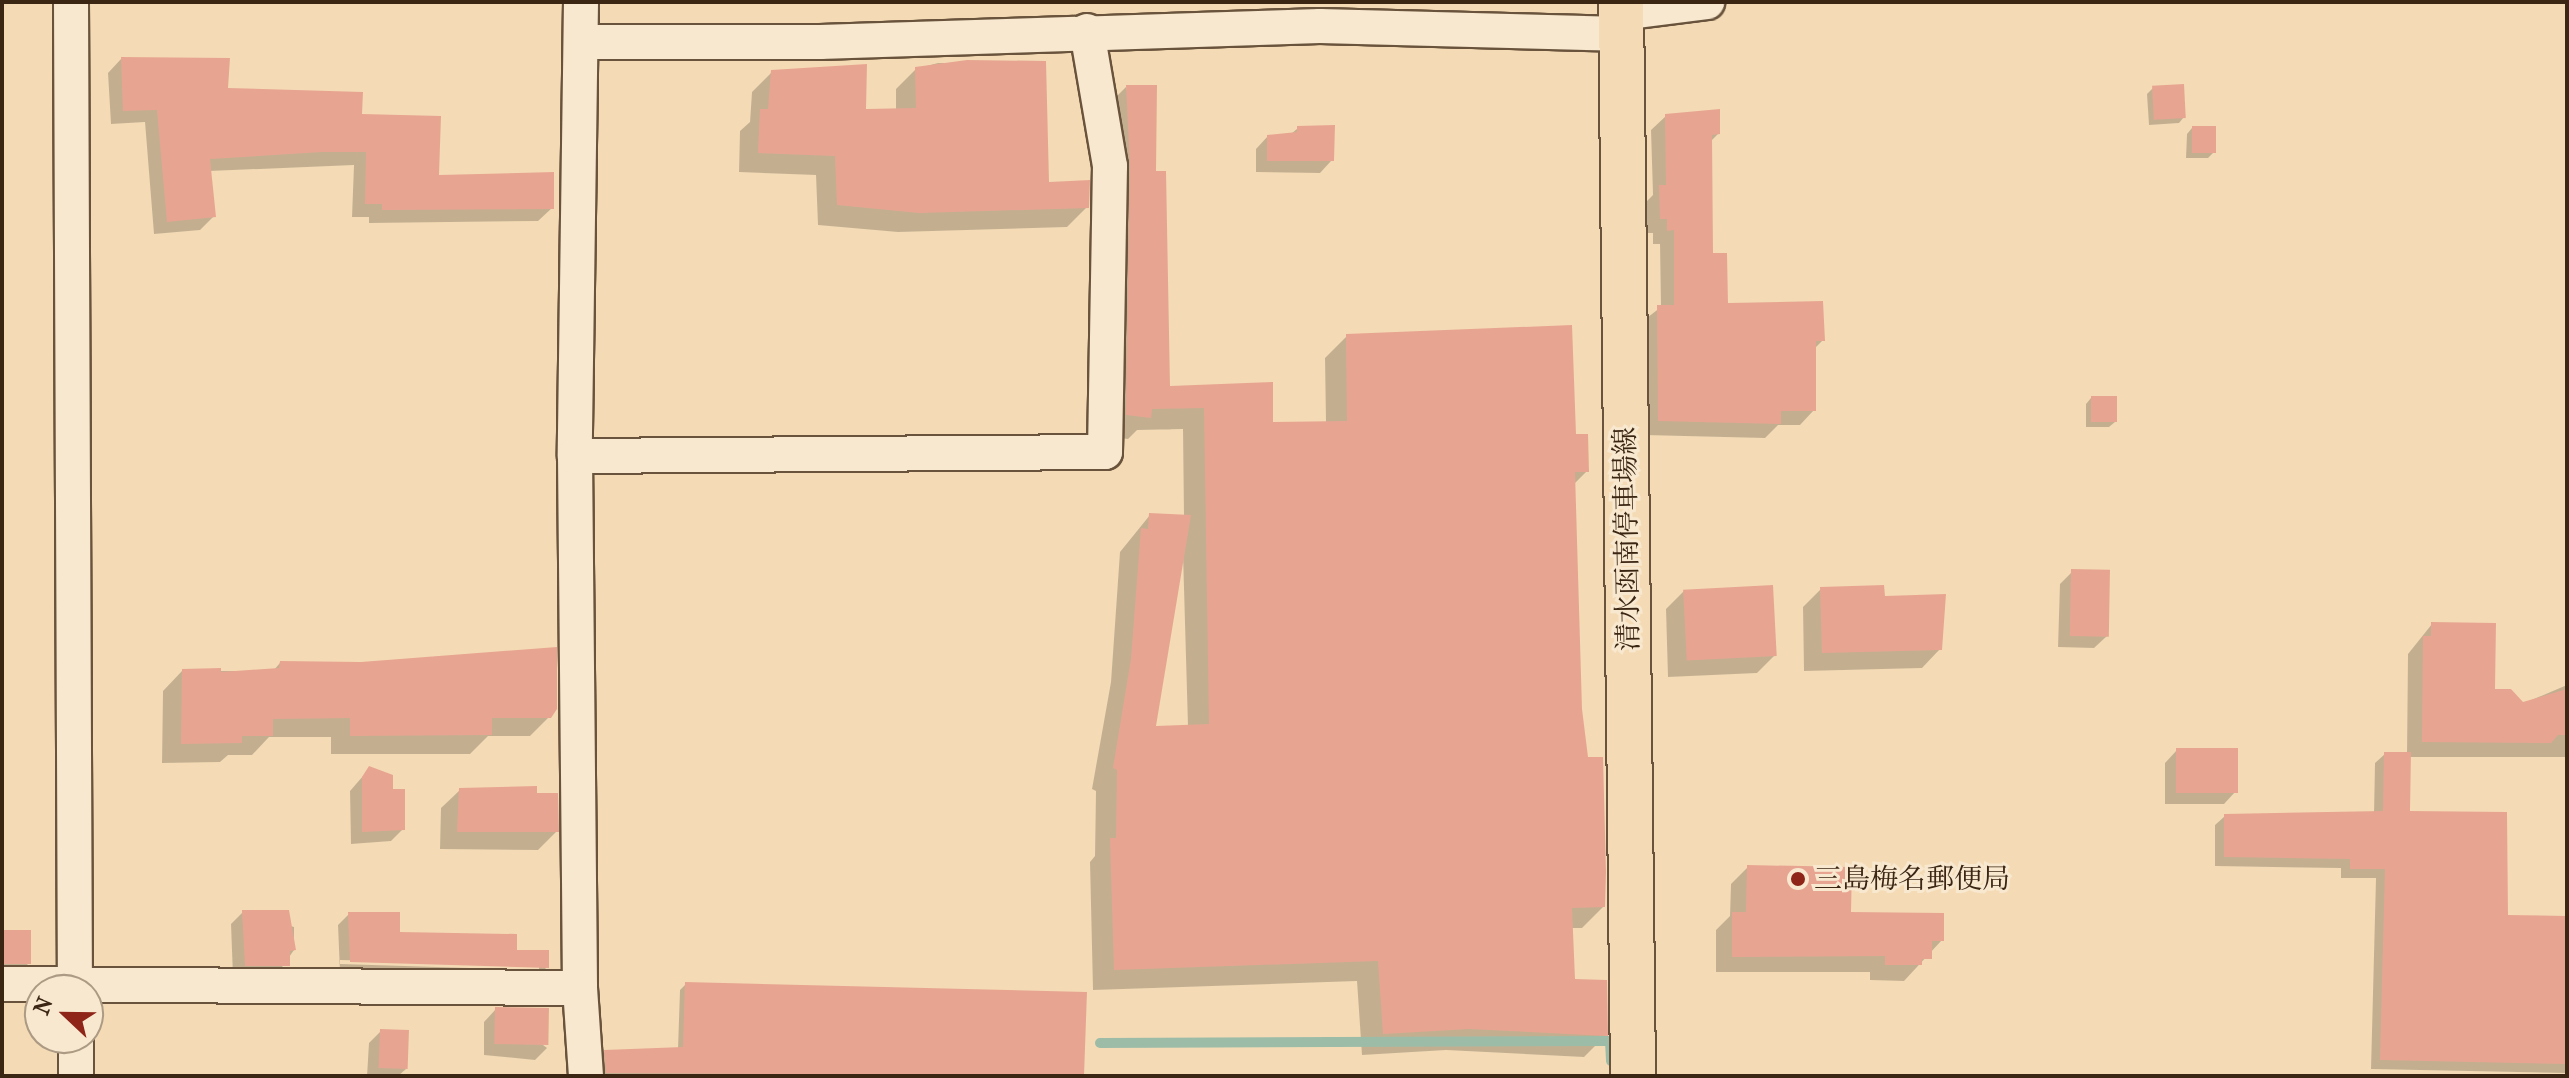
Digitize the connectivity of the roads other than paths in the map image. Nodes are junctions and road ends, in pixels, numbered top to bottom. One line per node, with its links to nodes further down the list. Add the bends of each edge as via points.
1 (71, 2): 8 (street)
2 (581, 2): 6 (street)
3 (1707, 2): 4 (street)
4 (1621, 16): 5 (street); 16 (main road, 清水函南停車場線)
5 (1087, 31): 6 (street, via 820,42); 7 (street, via 1110,166 1105,452)
6 (581, 42): 7 (street)
7 (575, 456): 12 (street)
8 (75, 974)
9 (2, 984): 10 (street)
10 (24, 985)
11 (104, 987): 12 (street)
12 (580, 988): 15 (street)
13 (76, 1054): 14 (street)
14 (76, 1076)
15 (586, 1076)
16 (1633, 1076)

